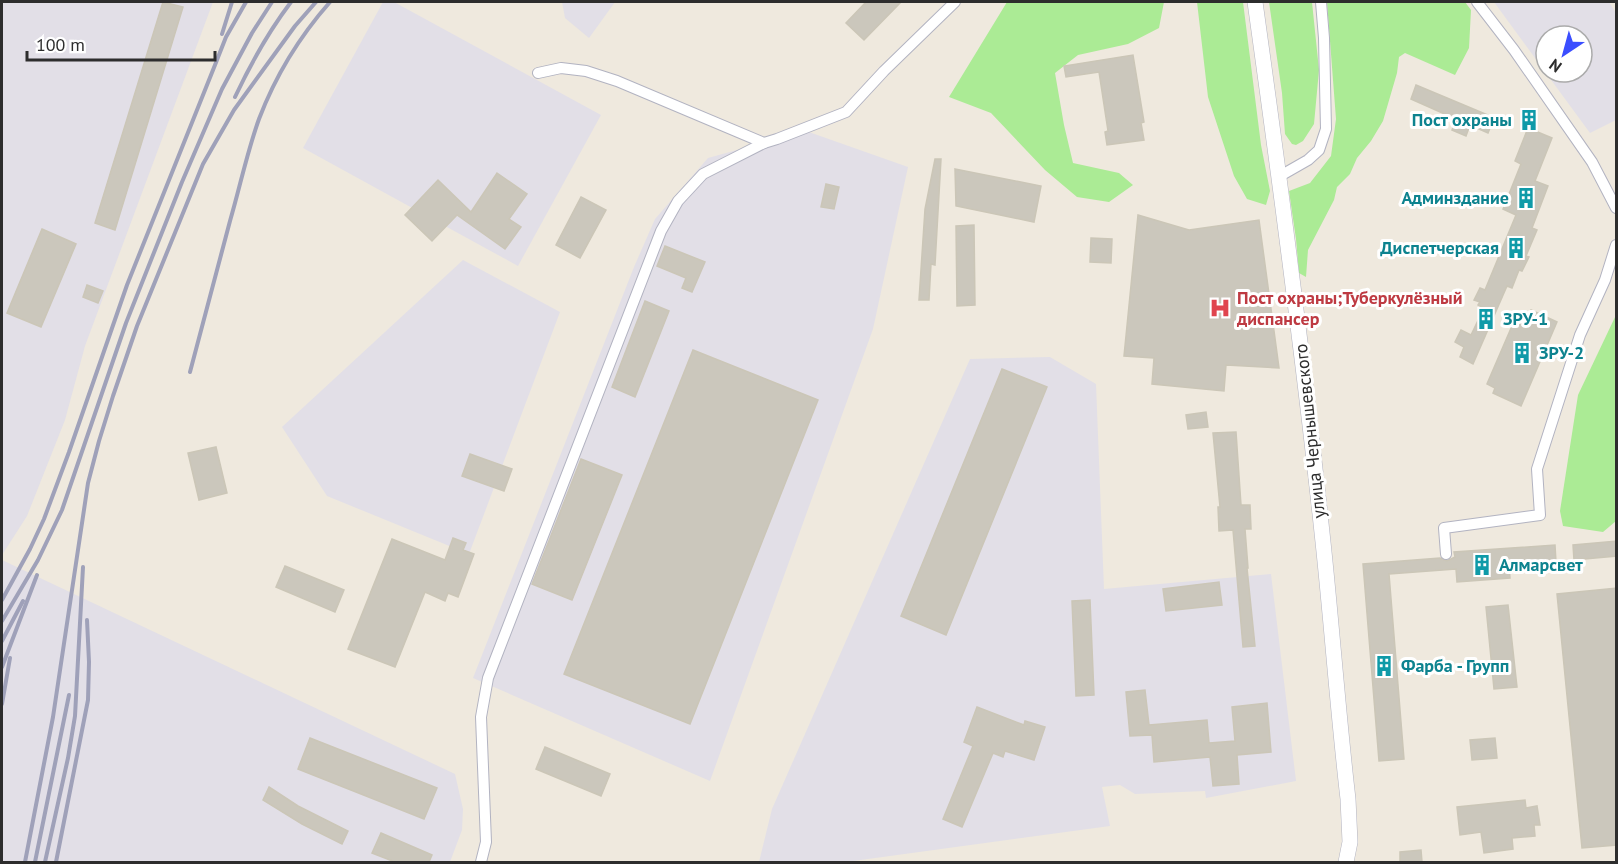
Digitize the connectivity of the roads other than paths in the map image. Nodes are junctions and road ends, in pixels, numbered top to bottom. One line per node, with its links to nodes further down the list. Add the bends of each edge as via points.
1 (955, 2): 6 (street, via 846,112)
2 (1255, 2): 7 (main road, улица Чернышевского)
3 (1321, 2): 7 (street, via 1326,129 1319,150)
4 (1477, 2): 8 (street, via 1592,162)
5 (538, 73): 6 (street, via 561,68 586,71)
6 (764, 143): 11 (street, via 703,174 678,201 661,231 636,294 488,678 482,717 486,842)
7 (1280, 176): 12 (main road, улица Чернышевского, via 1335,657 1348,799 1350,842)
8 (1617, 208)
9 (1617, 245): 10 (street, via 1580,335 1537,469 1540,515 1444,528)
10 (1446, 554)
11 (481, 862)
12 (1346, 862)

